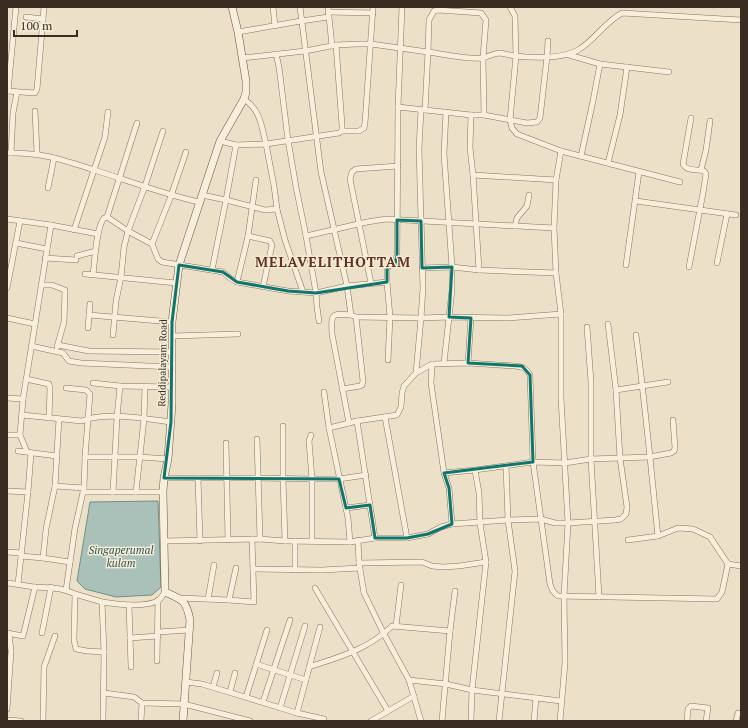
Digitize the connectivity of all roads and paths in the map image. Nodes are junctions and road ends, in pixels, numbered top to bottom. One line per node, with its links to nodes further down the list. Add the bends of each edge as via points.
1 (16, 7): 32 (street)
2 (44, 7): 12 (street)
3 (232, 7): 16 (main road, Reddipalayam Road)
4 (273, 7): 15 (street)
5 (300, 7): 14 (street)
6 (402, 7): 20 (street)
7 (510, 7): 25 (street, via 515,16)
8 (433, 9): 22 (street); 28 (street, via 481,13 486,20)
9 (373, 10): 10 (street); 18 (street)
10 (328, 12): 14 (street); 19 (street)
11 (26, 17): 12 (street)
12 (43, 19): 33 (street, via 37,89 35,93)
13 (741, 20): 24 (street, via 622,13 613,18 579,50)
14 (301, 21): 15 (street); 21 (street)
15 (274, 26): 16 (street)
16 (238, 32): 27 (main road, Reddipalayam Road)
17 (548, 41): 26 (street)
18 (371, 44): 19 (street); 20 (street); 47 (street, via 364,128 359,131)
19 (334, 45): 21 (street); 47 (street)
20 (400, 47): 22 (street); 35 (street)
21 (305, 51): 23 (street); 48 (street)
22 (428, 52): 28 (street); 36 (street)
23 (276, 54): 27 (street); 49 (street)
24 (569, 54): 26 (street); 29 (street)
25 (516, 56): 26 (street); 28 (street, via 499,53); 43 (street)
26 (547, 57): 43 (street, via 540,118 533,123)
27 (242, 58): 34 (main road, Reddipalayam Road, via 246,81)
28 (483, 58): 41 (street)
29 (600, 64): 30 (street); 57 (street)
30 (627, 67): 31 (street); 59 (street, via 620,115)
31 (669, 72)
32 (8, 91): 33 (street)
33 (17, 92): 55 (street)
34 (244, 99): 50 (main road, Reddipalayam Road); 51 (street, via 257,112)
35 (398, 107): 36 (street); 60 (street)
36 (423, 110): 39 (street); 85 (street, via 419,149)
37 (35, 111): 56 (street)
38 (108, 112): 61 (street, via 105,137)
39 (446, 112): 40 (street); 86 (street, via 444,154)
40 (471, 115): 41 (street); 64 (street, via 470,147)
41 (484, 115): 43 (street)
42 (691, 118): 62 (street, via 683,164 688,169)
43 (510, 120): 53 (street, via 517,134)
44 (710, 121): 62 (street)
45 (137, 123): 65 (street)
46 (163, 131): 69 (street)
47 (342, 132): 48 (street)
48 (317, 137): 49 (street); 92 (street, via 321,172)
49 (288, 140): 51 (street); 97 (street)
50 (220, 141): 52 (street); 73 (main road, Reddipalayam Road)
51 (266, 144): 52 (street); 77 (street)
52 (236, 145): 74 (street)
53 (561, 151): 57 (street); 67 (street)
54 (186, 152): 72 (street)
55 (9, 153): 56 (street)
56 (37, 154): 58 (street)
57 (581, 156): 59 (street)
58 (54, 158): 61 (street); 70 (street)
59 (608, 163): 63 (street)
60 (398, 166): 83 (street); 87 (street, via 356,169 352,172 350,179)
61 (93, 170): 65 (street); 93 (street)
62 (701, 170): 78 (street, via 706,174)
63 (639, 172): 68 (street); 75 (street)
64 (473, 175): 67 (street); 88 (street)
65 (119, 178): 69 (street); 81 (street)
66 (256, 180): 76 (street)
67 (556, 180): 91 (street)
68 (680, 182)
69 (145, 186): 72 (street); 94 (street)
70 (48, 188)
71 (529, 195): 90 (street, via 527,206 517,218)
72 (171, 196): 73 (street); 99 (street)
73 (200, 199): 74 (street); 104 (main road, Reddipalayam Road)
74 (226, 200): 76 (street); 109 (street)
75 (636, 201): 78 (street); 105 (street)
76 (252, 208): 77 (street); 96 (street)
77 (277, 209): 123 (street)
78 (699, 210): 79 (street); 106 (street)
79 (727, 214): 80 (street); 103 (street)
80 (736, 215)
81 (107, 217): 94 (street); 95 (street, via 102,220)
82 (7, 219): 84 (street)
83 (397, 220): 85 (street); 87 (street, via 386,219); 116 (street, via 396,262 387,269)
84 (20, 221): 89 (street); 98 (street)
85 (421, 221): 86 (street); 108 (street)
86 (448, 222): 88 (street); 107 (street)
87 (359, 224): 92 (street); 118 (street)
88 (476, 224): 90 (street); 110 (street)
89 (51, 225): 93 (street); 100 (street)
90 (515, 226): 91 (street)
91 (554, 228): 111 (street)
92 (334, 229): 97 (street); 120 (street)
93 (74, 230): 95 (street)
94 (128, 231): 99 (street); 114 (street)
95 (98, 234): 101 (street)
96 (248, 236): 115 (street); 121 (street, via 270,241 272,245)
97 (306, 236): 124 (street)
98 (16, 243): 100 (street); 122 (street)
99 (152, 244): 104 (street, via 158,259)
100 (47, 249): 102 (street)
101 (96, 251): 102 (street, via 76,258); 113 (street)
102 (45, 258): 119 (street)
103 (717, 263)
104 (179, 265): 109 (street); 117 (main road, Reddipalayam Road)
105 (626, 265)
106 (688, 266)
107 (452, 267): 108 (street); 110 (street); 131 (street, via 452,302)
108 (422, 268): 133 (street)
109 (212, 270): 115 (street, via 223,272)
110 (479, 270): 111 (street)
111 (556, 273): 126 (street)
112 (85, 274): 113 (street)
113 (92, 274): 114 (street)
114 (121, 277): 117 (street); 129 (street)
115 (238, 282): 121 (street)
116 (387, 282): 118 (street); 130 (street)
117 (176, 283): 136 (main road, Reddipalayam Road)
118 (371, 283): 120 (street)
119 (41, 285): 137 (street); 145 (street, via 52,285 65,290 64,322)
120 (347, 286): 124 (street); 128 (street)
121 (263, 287): 123 (street)
122 (7, 288)
123 (303, 292): 124 (street)
124 (316, 293): 135 (street)
125 (90, 304): 127 (street)
126 (561, 314): 134 (street); 197 (street, via 561,398)
127 (89, 315): 129 (street); 140 (street)
128 (353, 316): 130 (street); 163 (street, via 363,381 360,386); 163 (street, via 337,314 333,316 332,321)
129 (115, 317): 136 (street); 142 (street)
130 (390, 317): 133 (street); 149 (street)
131 (449, 317): 133 (street); 134 (street); 150 (street)
132 (7, 318): 137 (street)
133 (421, 318): 154 (street)
134 (471, 318): 151 (street)
135 (319, 321)
136 (172, 322): 144 (main road, Reddipalayam Road)
137 (35, 324): 146 (street)
138 (608, 324): 164 (street)
139 (587, 327): 194 (street)
140 (88, 328)
141 (238, 334): 144 (street)
142 (113, 335)
143 (636, 335): 161 (street)
144 (172, 336): 148 (main road, Reddipalayam Road)
145 (58, 345): 147 (street); 148 (street, via 89,351)
146 (31, 346): 147 (street); 155 (street)
147 (56, 351): 153 (street, via 65,354 69,361 81,363)
148 (172, 352): 153 (main road, Reddipalayam Road)
149 (388, 360)
150 (444, 363): 151 (street); 152 (street)
151 (468, 363): 196 (street, via 522,366 527,370 530,375)
152 (432, 364): 154 (street); 200 (street, via 431,383)
153 (172, 367): 160 (main road, Reddipalayam Road)
154 (416, 373): 170 (street, via 404,386 400,412)
155 (26, 379): 167 (street); 171 (street, via 49,384)
156 (668, 382): 161 (street)
157 (93, 383): 158 (street)
158 (120, 386): 159 (street); 169 (street)
159 (145, 387): 160 (street); 174 (street)
160 (172, 387): 177 (main road, Reddipalayam Road)
161 (643, 387): 164 (street); 191 (street)
162 (66, 388): 172 (street, via 89,392)
163 (342, 388): 178 (street)
164 (616, 390): 193 (street)
165 (324, 392): 180 (street)
166 (7, 398): 167 (street)
167 (23, 399): 168 (street)
168 (22, 415): 171 (street); 182 (street)
169 (117, 417): 172 (street); 174 (street); 192 (street)
170 (385, 417): 175 (street); 226 (street)
171 (49, 418): 173 (street)
172 (89, 418): 173 (street, via 82,421); 189 (street)
173 (59, 419): 188 (street)
174 (144, 419): 177 (street); 190 (street)
175 (357, 420): 178 (street); 201 (street)
176 (672, 420): 191 (street, via 674,451)
177 (171, 422): 195 (main road, Reddipalayam Road)
178 (349, 422): 180 (street)
179 (283, 426): 206 (street)
180 (329, 428): 207 (street)
181 (7, 435): 182 (street)
182 (20, 435): 187 (street)
183 (311, 435): 208 (street, via 309,441)
184 (257, 439): 205 (street)
185 (226, 443): 204 (street)
186 (18, 451): 187 (street)
187 (29, 452): 188 (street); 212 (street)
188 (57, 456): 209 (street)
189 (85, 457): 192 (street); 210 (street)
190 (140, 457): 192 (street); 195 (street); 214 (street)
191 (650, 457): 193 (street); 224 (street)
192 (115, 458): 213 (street)
193 (620, 458): 194 (street); 220 (street, via 626,514 621,519)
194 (591, 459): 197 (street); 220 (street)
195 (168, 460): 202 (main road, Reddipalayam Road)
196 (533, 462): 197 (street); 198 (street); 218 (street)
197 (565, 463): 222 (street)
198 (506, 466): 199 (street); 219 (street)
199 (475, 470): 200 (street); 221 (street)
200 (444, 473): 223 (street, via 449,488)
201 (366, 475): 207 (street); 216 (street)
202 (164, 478): 203 (street); 215 (main road, Reddipalayam Road)
203 (198, 478): 204 (street); 233 (street)
204 (227, 478): 205 (street); 229 (street)
205 (258, 478): 206 (street); 228 (street)
206 (283, 479): 208 (street); 234 (street)
207 (339, 479): 208 (street); 217 (street)
208 (312, 480): 236 (street)
209 (55, 486): 210 (street); 240 (street)
210 (83, 490): 213 (street); 241 (street)
211 (7, 491): 212 (street)
212 (28, 492): 239 (street)
213 (113, 492): 214 (street)
214 (136, 492): 215 (street)
215 (163, 492): 232 (main road, Reddipalayam Road)
216 (370, 505): 217 (street); 225 (street)
217 (346, 508): 237 (street)
218 (542, 519): 219 (street); 222 (street); 260 (street, via 552,590 558,596)
219 (508, 520): 221 (street); 299 (street, via 515,571)
220 (595, 522): 222 (street); 261 (street)
221 (480, 523): 223 (street); 242 (street)
222 (568, 523): 260 (street)
223 (452, 524): 226 (street, via 428,534)
224 (658, 536): 231 (street); 244 (street, via 678,528 693,528 710,537)
225 (375, 538): 226 (street); 230 (street)
226 (407, 538)
227 (252, 539): 228 (street); 229 (street); 248 (street)
228 (260, 539): 234 (street)
229 (228, 540): 233 (street)
230 (358, 540): 237 (street); 245 (street)
231 (628, 540)
232 (164, 541): 233 (street); 258 (main road, Reddipalayam Road)
233 (200, 541)
234 (285, 541): 235 (street)
235 (295, 541): 236 (street); 249 (street)
236 (312, 542): 237 (street)
237 (350, 542)
238 (7, 552): 239 (street)
239 (21, 555): 240 (street); 251 (street)
240 (43, 558): 241 (street)
241 (70, 562): 256 (street)
242 (486, 562): 245 (street, via 443,567 422,562); 296 (street)
243 (214, 564): 263 (street)
244 (728, 564): 246 (street); 261 (street, via 722,592 717,599)
245 (360, 566): 249 (street); 278 (street, via 364,593)
246 (741, 566)
247 (236, 568): 265 (street)
248 (253, 569): 249 (street); 265 (street, via 254,602)
249 (295, 570)
250 (7, 583): 251 (street)
251 (18, 584): 253 (street)
252 (400, 585): 270 (street)
253 (36, 587): 254 (street); 275 (street, via 23,636)
254 (51, 587): 256 (street); 276 (street)
255 (315, 588): 282 (street)
256 (66, 590): 259 (street)
257 (455, 591): 274 (street)
258 (165, 592): 262 (main road); 264 (street)
259 (75, 594): 266 (street); 281 (street, via 76,649)
260 (564, 596): 261 (street); 303 (street, via 565,663)
261 (599, 597)
262 (179, 598): 263 (street); 272 (main road, via 187,605)
263 (208, 599): 265 (street)
264 (158, 600): 267 (street, via 143,605); 277 (street)
265 (229, 600)
266 (102, 602): 267 (street); 281 (street)
267 (129, 605): 280 (street)
268 (290, 620): 287 (street)
269 (305, 626): 290 (street)
270 (396, 626): 274 (street); 278 (street, via 392,626)
271 (320, 627): 286 (street)
272 (189, 630): 277 (street); 293 (main road)
273 (267, 630): 284 (street)
274 (450, 631): 294 (street)
275 (8, 633): 308 (street, via 11,651)
276 (42, 633)
277 (158, 634): 280 (street); 283 (street)
278 (384, 634): 282 (street); 292 (street)
279 (54, 636): 315 (street, via 44,667)
280 (130, 638): 285 (street)
281 (104, 652): 298 (street)
282 (353, 653): 286 (street); 309 (street)
283 (157, 661)
284 (256, 664): 287 (street); 301 (street)
285 (131, 667)
286 (309, 667): 291 (street)
287 (274, 670): 290 (street); 304 (street)
288 (218, 673): 295 (street)
289 (235, 674): 297 (street)
290 (290, 676): 291 (street); 307 (street)
291 (306, 680): 310 (street)
292 (409, 680): 294 (street); 300 (street)
293 (186, 682): 295 (street); 306 (main road)
294 (446, 684): 296 (street); 322 (street)
295 (213, 687): 297 (street)
296 (472, 690): 299 (street); 323 (street)
297 (230, 692): 301 (street)
298 (104, 693): 305 (street, via 134,697); 316 (street)
299 (502, 694): 302 (street); 324 (street)
300 (414, 696): 309 (street); 321 (street)
301 (246, 697): 304 (street)
302 (536, 698): 303 (street); 325 (street)
303 (561, 701): 326 (street)
304 (264, 702): 307 (street)
305 (142, 703): 306 (street); 317 (street)
306 (184, 704): 318 (main road); 319 (street)
307 (280, 708): 310 (street)
308 (7, 710)
309 (388, 711): 320 (street)
310 (297, 713): 312 (street)
311 (738, 713): 329 (street)
312 (324, 719)
313 (7, 720): 314 (street)
314 (21, 721)
315 (43, 721)
316 (104, 721)
317 (141, 721)
318 (183, 721)
319 (250, 721)
320 (371, 721)
321 (420, 721)
322 (442, 721)
323 (470, 721)
324 (499, 721)
325 (534, 721)
326 (560, 721)
327 (687, 721): 328 (street, via 688,708 691,706 708,708)
328 (706, 721)
329 (736, 721)

